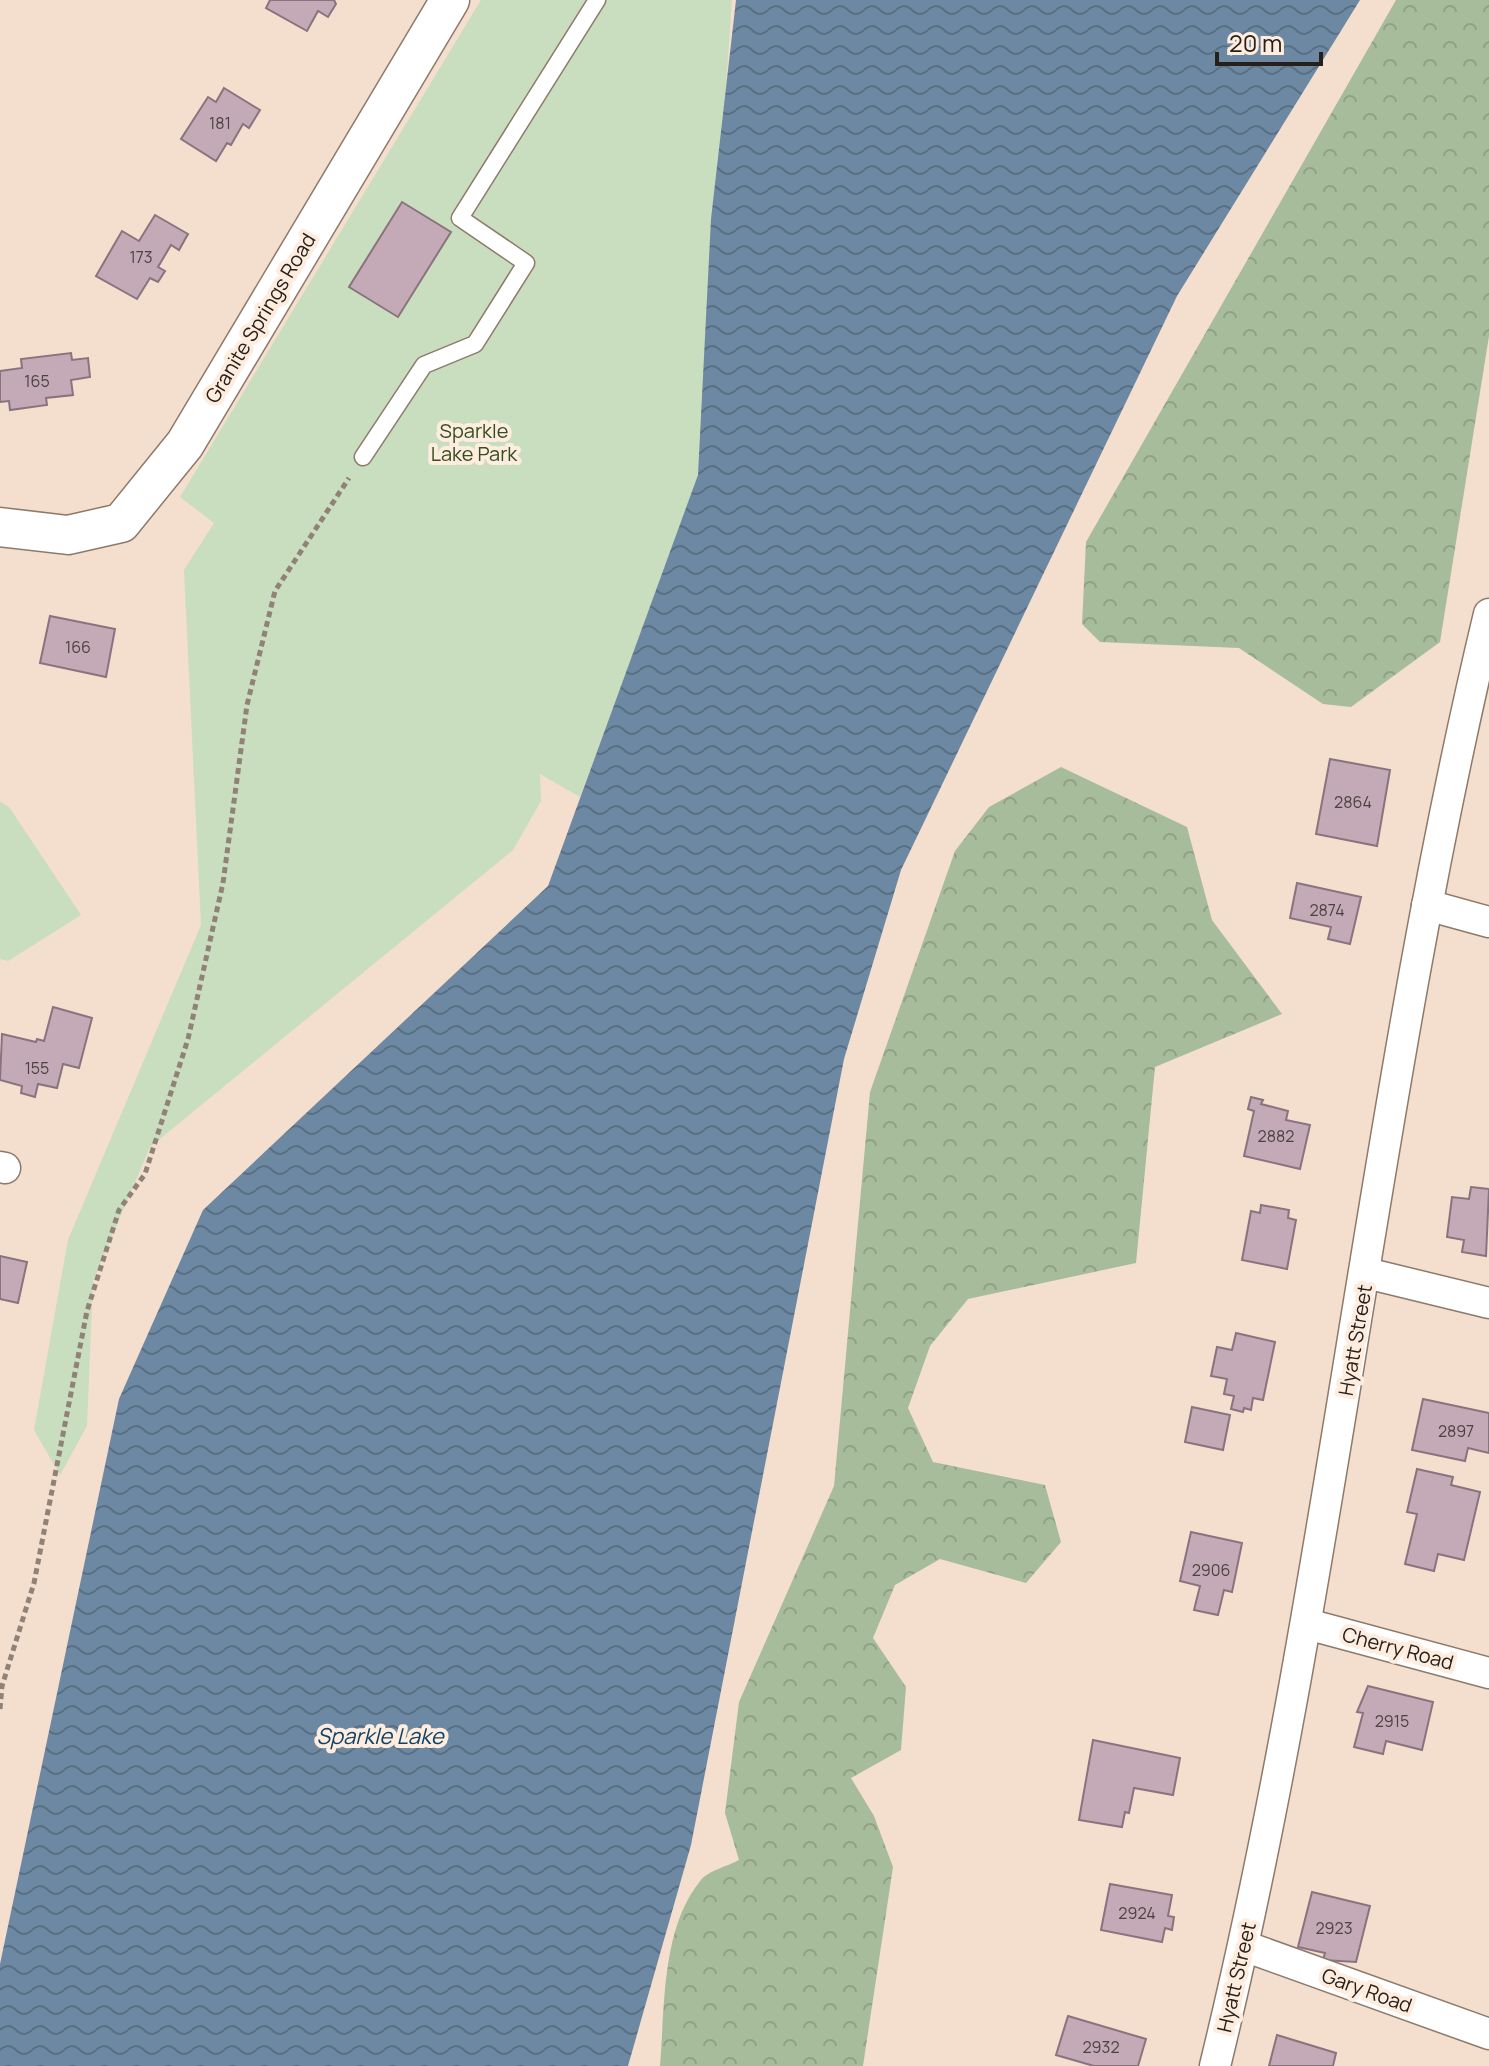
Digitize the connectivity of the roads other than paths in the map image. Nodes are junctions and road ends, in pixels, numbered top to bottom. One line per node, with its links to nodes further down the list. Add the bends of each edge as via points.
1 (450, 0): 4 (street, Granite Springs Road, via 185,444 121,523 68,535)
2 (597, 0): 3 (lane, via 460,218 526,263 475,344 424,365)
3 (363, 457)
4 (0, 527)
5 (1489, 614): 6 (street, Hyatt Street)
6 (1481, 680): 7 (street, Hyatt Street)
7 (1427, 905): 8 (street); 9 (street, Hyatt Street)
8 (1489, 922)
9 (1366, 1273): 10 (street); 11 (street, Hyatt Street)
10 (1489, 1303)
11 (1307, 1624): 12 (street, Cherry Road); 13 (street, Hyatt Street)
12 (1489, 1673)
13 (1244, 1946): 14 (street, Gary Road); 15 (street, Hyatt Street)
14 (1489, 2034)
15 (1215, 2066)

